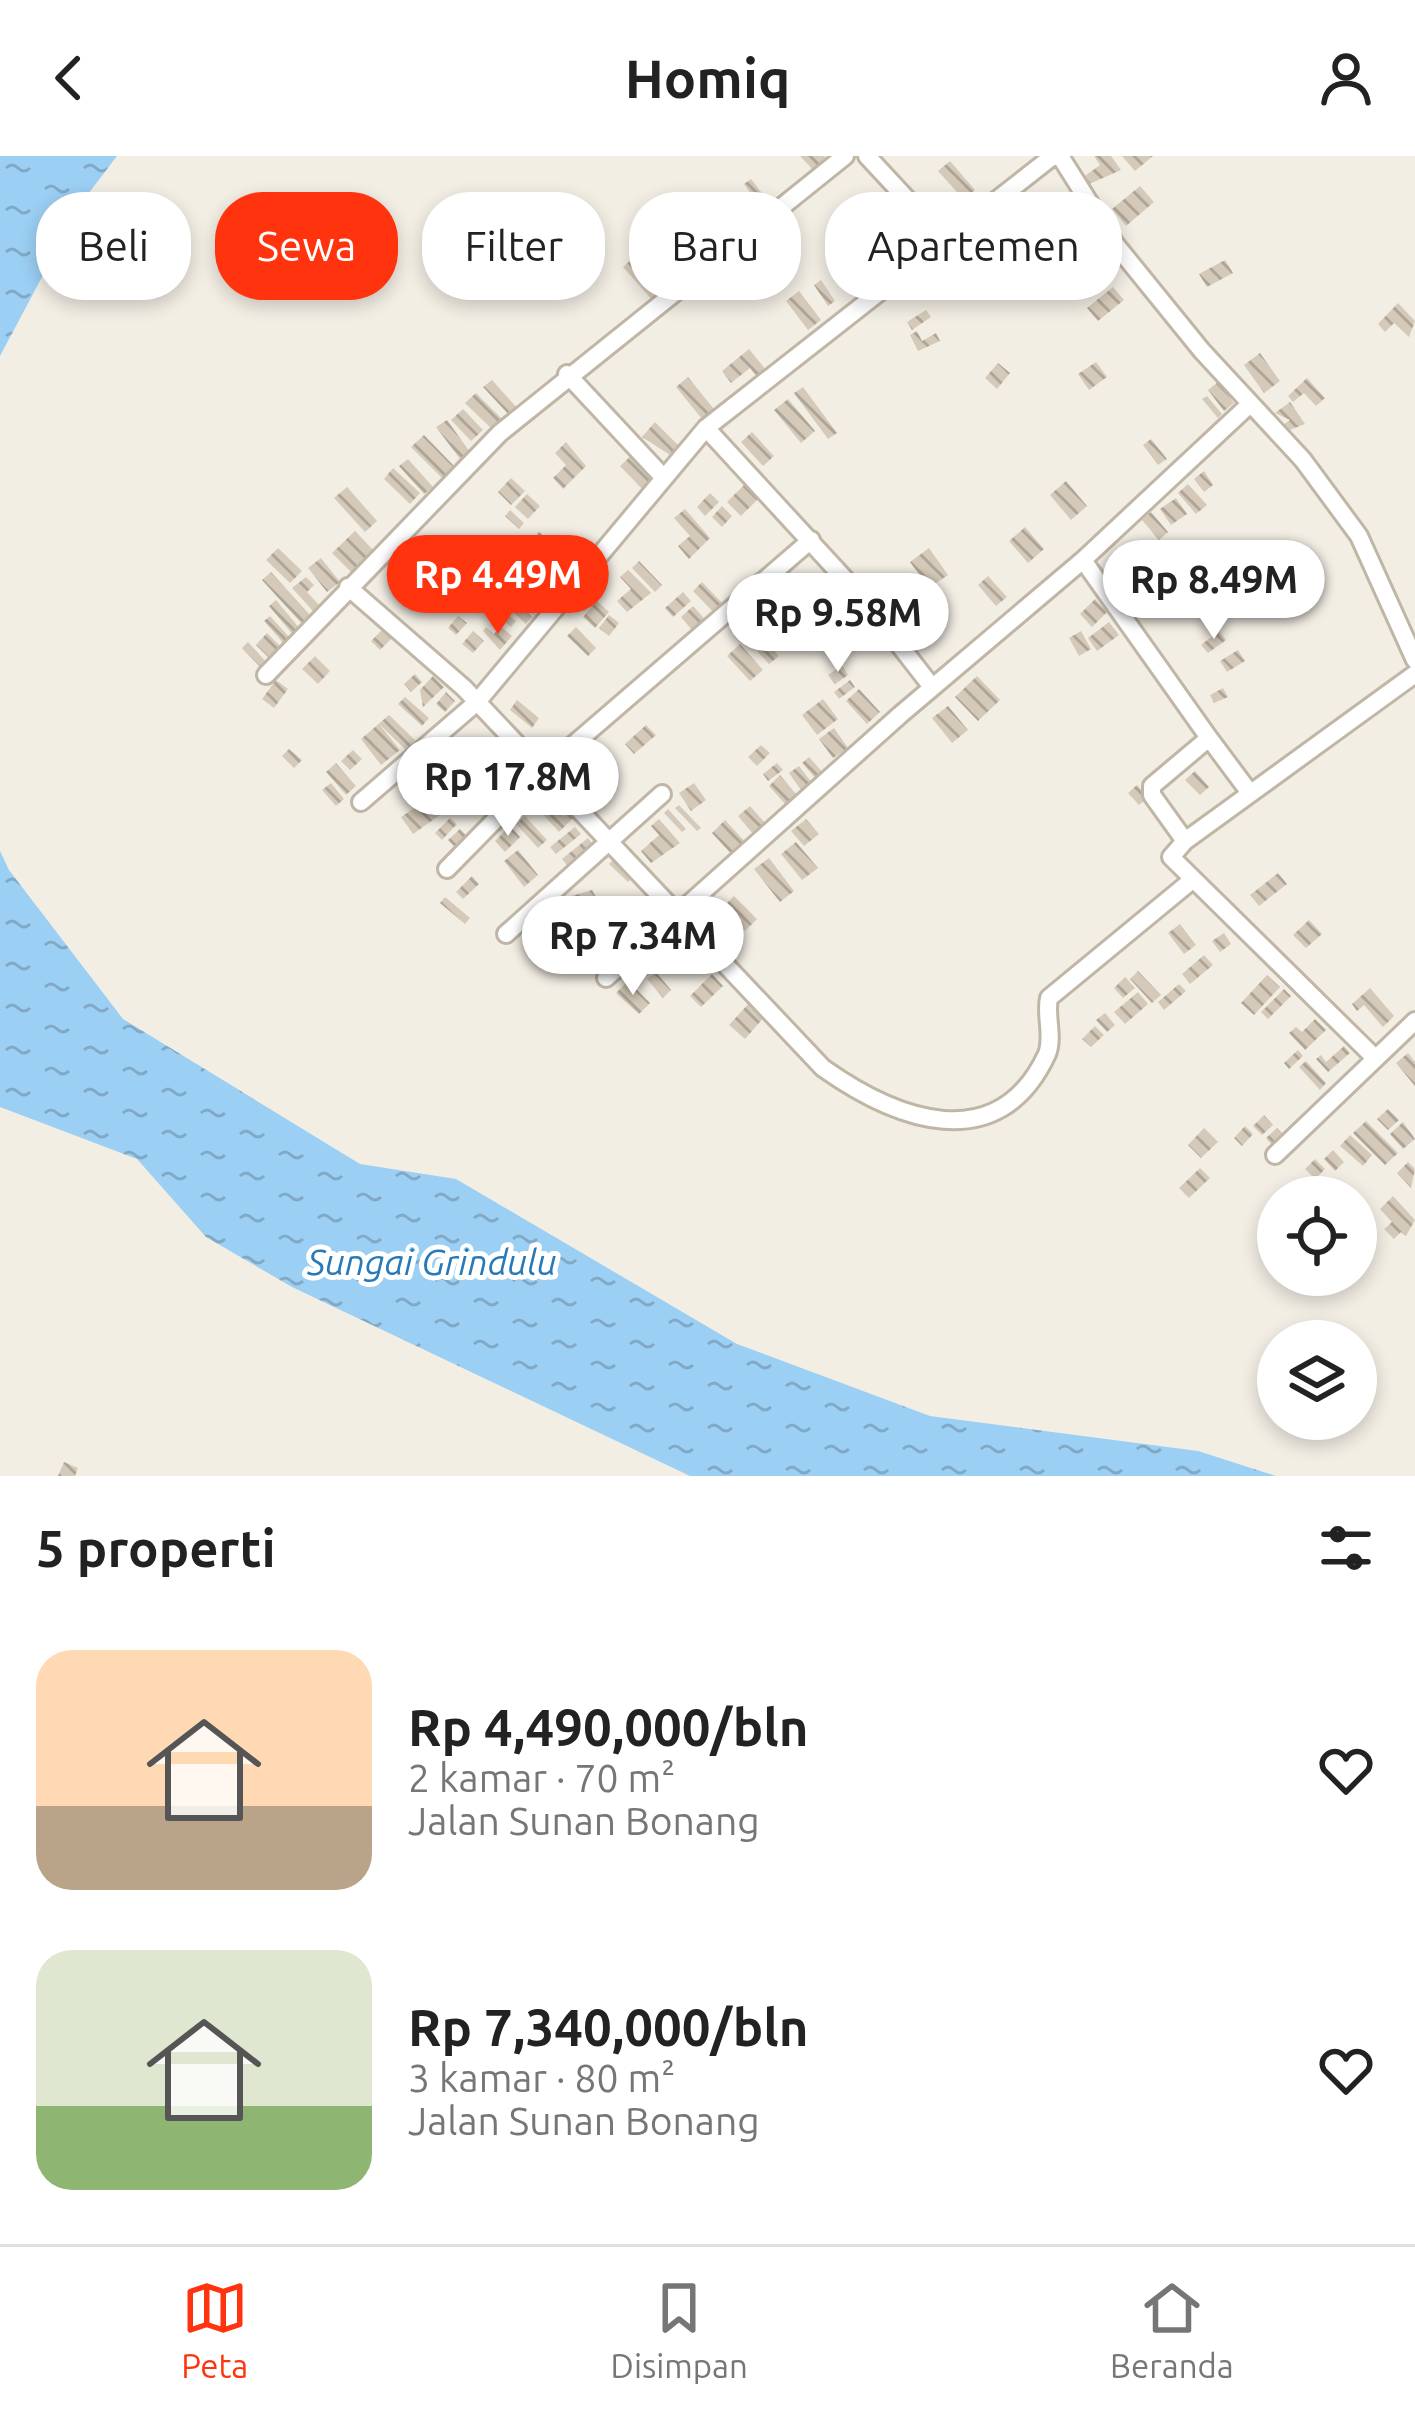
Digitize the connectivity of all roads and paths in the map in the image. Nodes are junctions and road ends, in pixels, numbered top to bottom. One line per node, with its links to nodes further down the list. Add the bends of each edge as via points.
1 (845, 156): 7 (street)
2 (867, 156): 4 (street)
3 (1057, 156): 5 (street); 8 (street, via 1117,245)
4 (900, 192)
5 (1009, 192)
6 (869, 300): 9 (street)
7 (567, 374): 10 (street); 13 (street, via 456,473)
8 (1250, 406): 12 (street); 14 (street, via 1359,536)
9 (706, 428): 10 (street); 11 (street)
10 (664, 478): 18 (street)
11 (811, 540): 17 (street); 20 (street)
12 (1083, 560): 17 (street); 19 (street)
13 (348, 587): 16 (street); 18 (street)
14 (1415, 660)
15 (1415, 674): 21 (street)
16 (266, 675)
17 (932, 688): 28 (street)
18 (477, 702): 20 (street); 23 (street)
19 (1210, 738): 21 (street); 24 (street, via 1152,785)
20 (544, 770): 25 (street); 26 (street)
21 (1250, 793): 24 (street)
22 (662, 794): 25 (street)
23 (361, 802)
24 (1185, 841): 27 (street, via 1171,857)
25 (609, 842): 28 (street); 29 (street)
26 (447, 869)
27 (1191, 881): 28 (street, via 1049,998 1048,1052 1021,1090 985,1117 955,1124 868,1096 823,1068); 32 (street)
28 (680, 915): 30 (street)
29 (506, 934)
30 (606, 978)
31 (1415, 1021): 32 (street)
32 (1373, 1056): 33 (street)
33 (1275, 1155)

